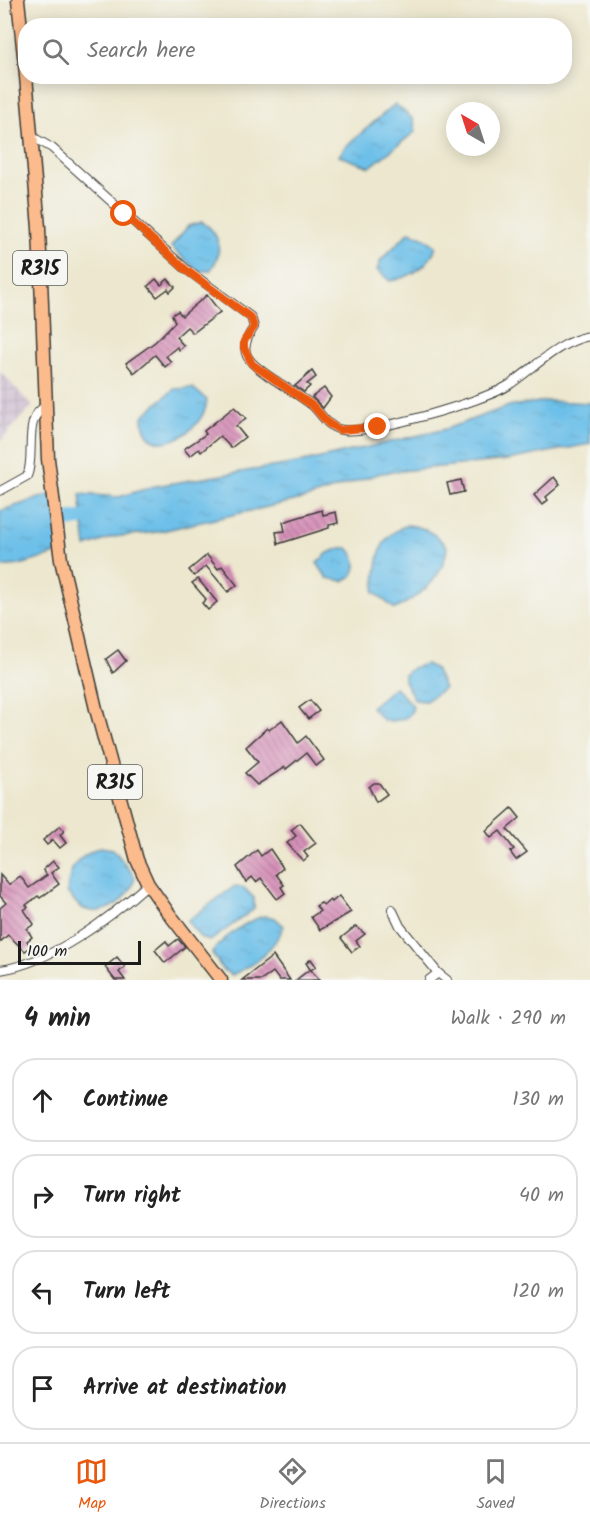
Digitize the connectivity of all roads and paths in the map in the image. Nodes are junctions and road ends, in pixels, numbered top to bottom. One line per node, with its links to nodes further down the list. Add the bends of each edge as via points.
1 (18, 0): 2 (main road, R315)
2 (20, 18)
3 (27, 84): 4 (main road, R315)
4 (31, 136): 5 (street, via 52,148 186,270 251,318 254,327 244,341 244,348 252,364 340,430 378,427 506,387 578,338); 6 (main road, R315)
5 (590, 336)
6 (46, 406): 7 (street, via 38,412 33,425 27,476); 8 (main road, R315, via 48,459 61,560 128,834)
7 (0, 491)
8 (148, 884): 10 (street, via 78,937 46,954); 12 (main road, R315)
9 (392, 909): 11 (street, via 400,926)
10 (0, 969)
11 (438, 973): 13 (street); 14 (street)
12 (221, 980)
13 (429, 980)
14 (447, 980)

